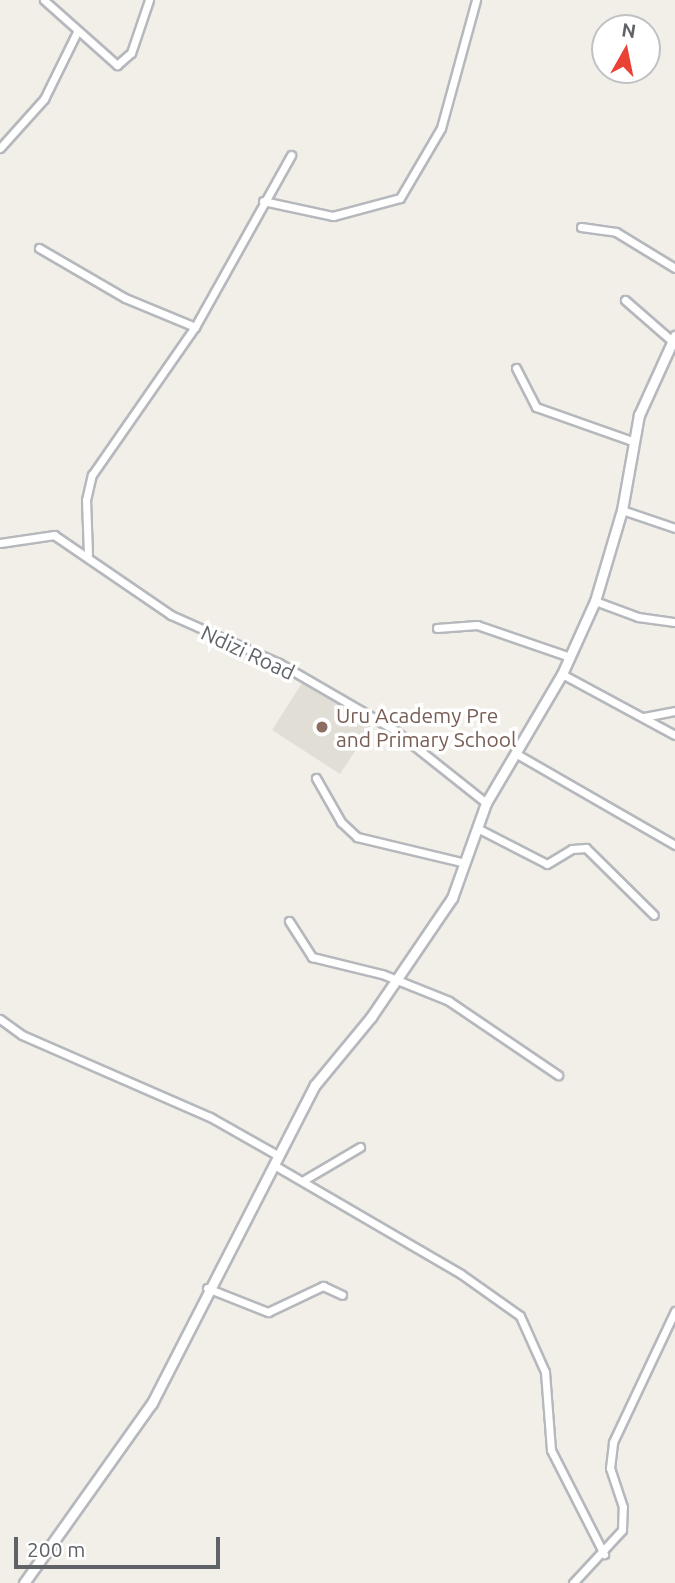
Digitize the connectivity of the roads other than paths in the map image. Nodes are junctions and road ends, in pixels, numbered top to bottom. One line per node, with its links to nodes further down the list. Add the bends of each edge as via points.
1 (44, 0): 4 (street)
2 (149, 0): 4 (street, via 123,63 107,61)
3 (476, 0): 7 (street, via 440,128 400,198 333,216)
4 (77, 32): 5 (street, via 44,99)
5 (0, 148)
6 (291, 155): 7 (street)
7 (262, 201): 12 (street)
8 (581, 227): 10 (street, via 615,233)
9 (39, 248): 12 (street, via 125,299)
10 (675, 268)
11 (625, 300): 13 (street)
12 (195, 327): 19 (street, via 92,475 86,500)
13 (674, 339): 15 (street)
14 (516, 368): 15 (street, via 536,407)
15 (632, 441): 16 (street)
16 (622, 510): 17 (street); 20 (street)
17 (675, 528)
18 (0, 543): 19 (street, Ndizi Road, via 54,535)
19 (88, 554): 30 (street, Ndizi Road, via 171,615 279,663 393,729)
20 (595, 601): 21 (street, via 638,617); 23 (street)
21 (675, 622)
22 (437, 628): 23 (street, via 477,625)
23 (570, 657): 24 (street)
24 (562, 674): 26 (street); 28 (street)
25 (675, 711): 26 (street)
26 (644, 717): 27 (street)
27 (675, 735)
28 (515, 753): 30 (street); 32 (street)
29 (316, 778): 33 (street, via 341,822 357,837)
30 (486, 803): 31 (street)
31 (479, 829): 33 (street); 34 (street, via 547,864 572,849 586,848)
32 (675, 845)
33 (465, 863): 36 (street, via 452,898)
34 (654, 915)
35 (289, 921): 36 (street, via 312,957)
36 (396, 979): 38 (street, via 481,1020); 40 (street, via 316,1085)
37 (0, 1019): 40 (street, via 22,1035 210,1117)
38 (558, 1075)
39 (360, 1147): 41 (street)
40 (276, 1160): 41 (street); 42 (street)
41 (303, 1180): 45 (street, via 461,1274 520,1317 545,1371 551,1450)
42 (207, 1288): 43 (street, via 268,1312 323,1286); 46 (street, via 130,1440)
43 (342, 1294)
44 (675, 1311): 45 (street, via 613,1443 610,1468 624,1524)
45 (604, 1554): 47 (street)
46 (24, 1583)
47 (573, 1583)

